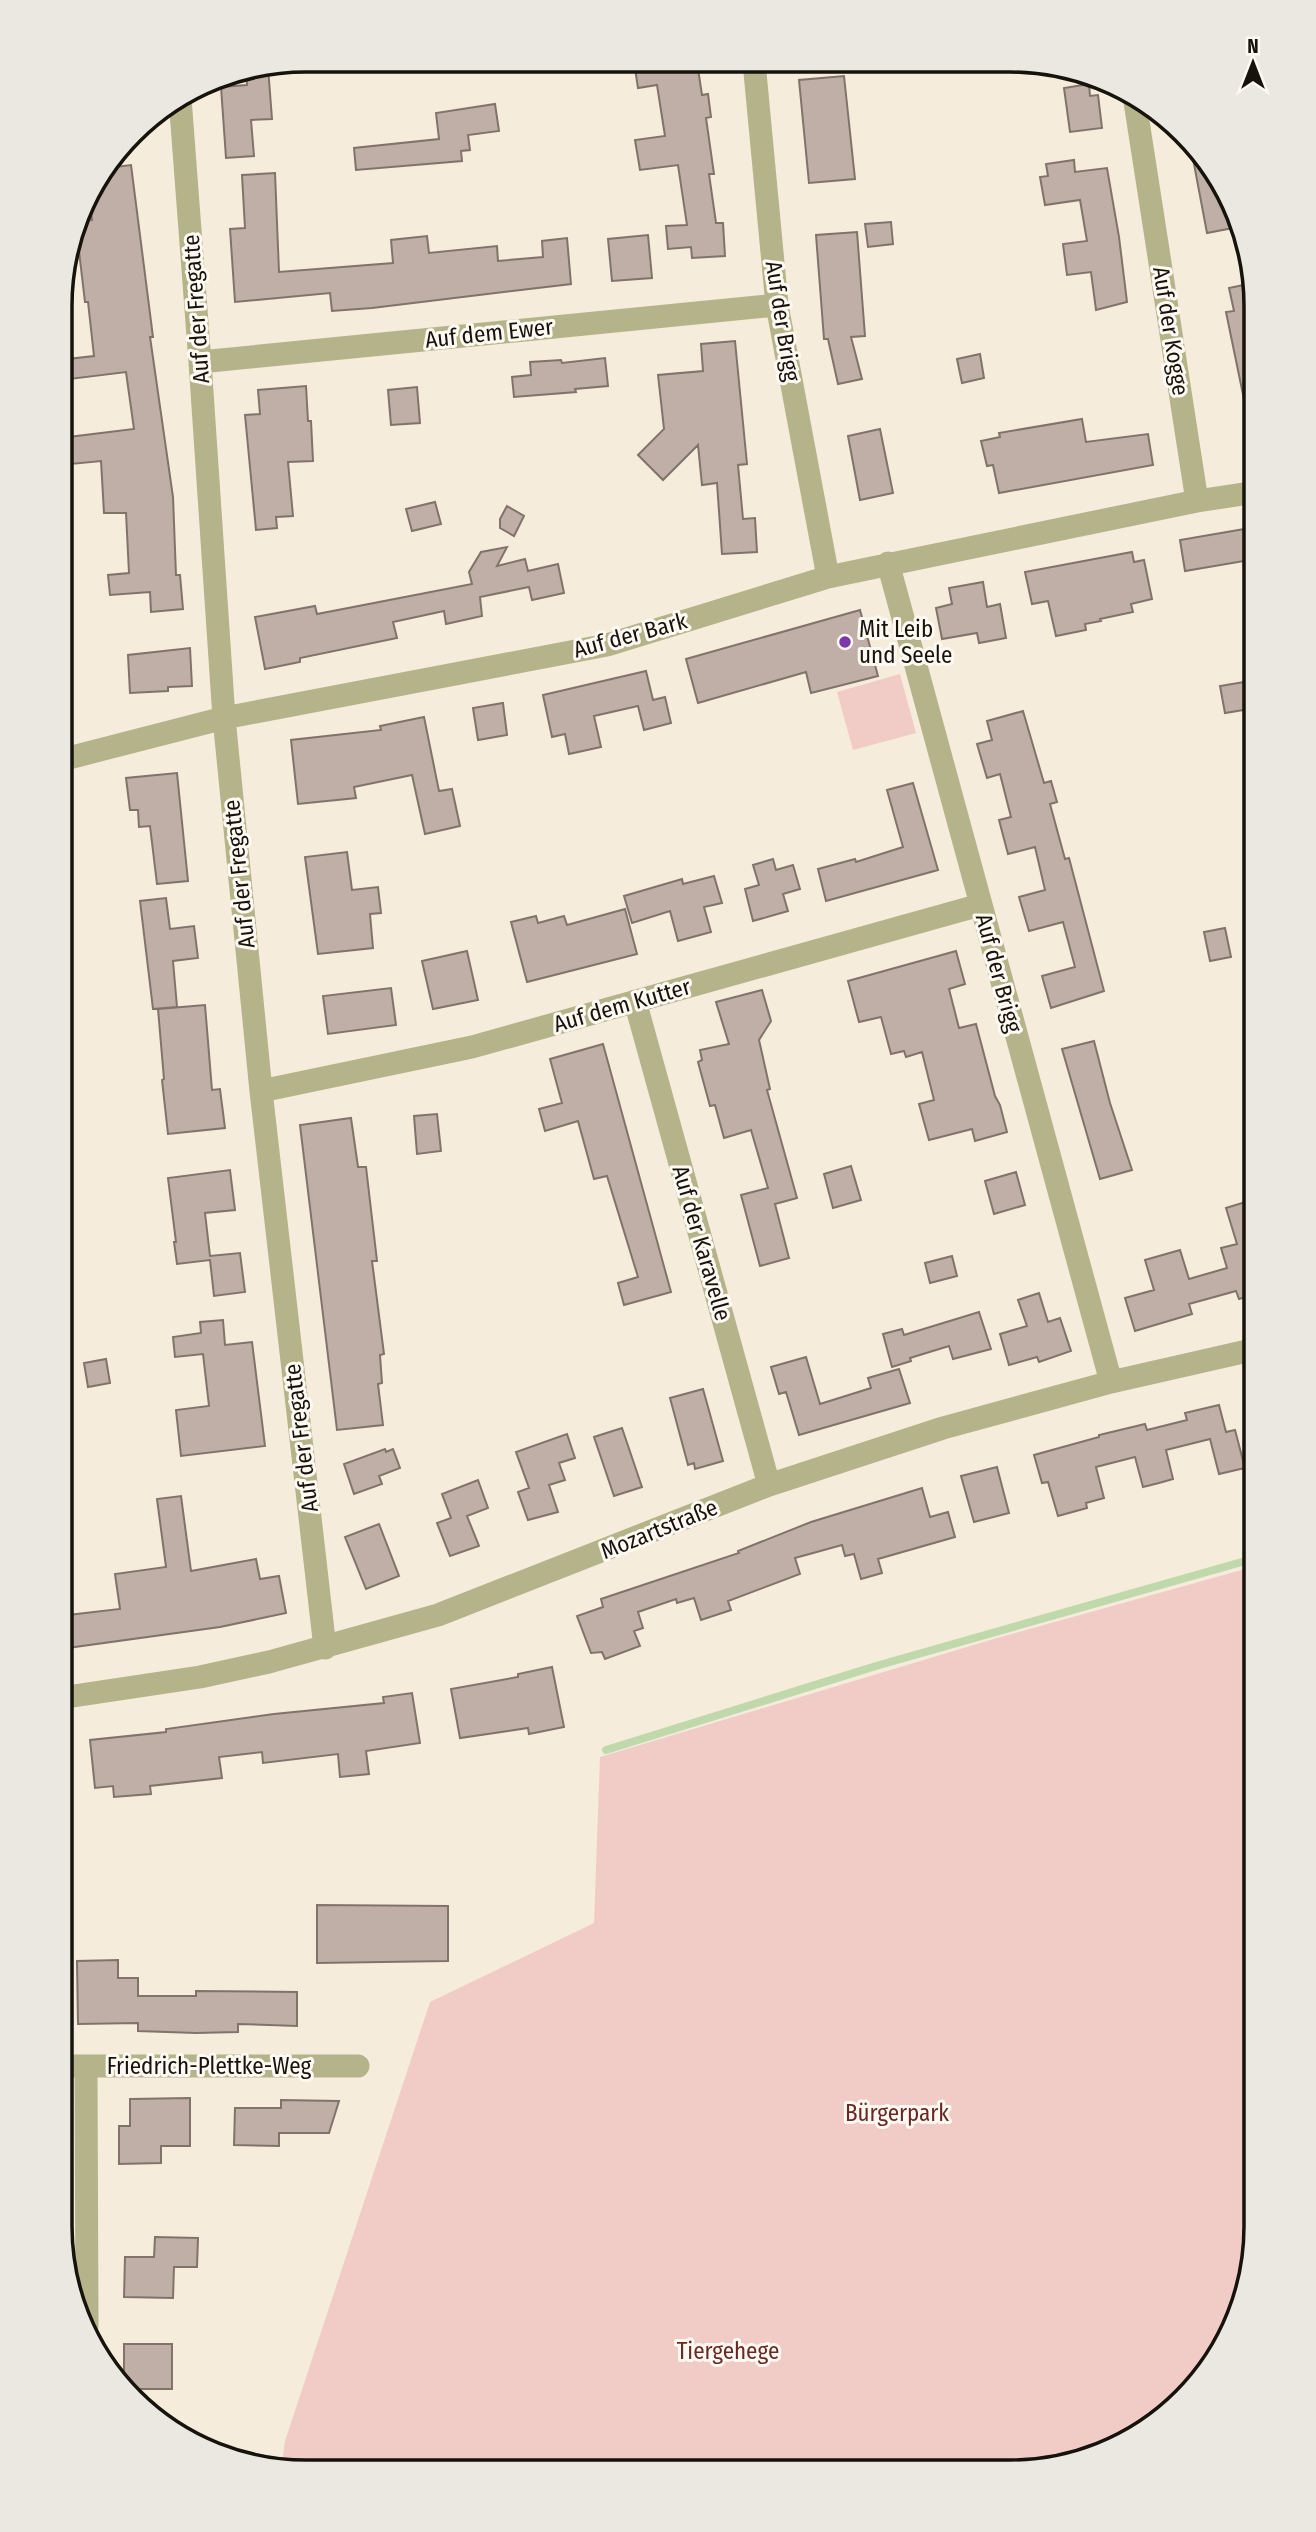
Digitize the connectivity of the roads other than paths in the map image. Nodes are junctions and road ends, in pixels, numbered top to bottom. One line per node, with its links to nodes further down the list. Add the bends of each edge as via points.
1 (755, 72): 4 (street, Auf der Brigg)
2 (181, 108): 5 (street, Auf der Fregatte)
3 (1136, 109): 7 (street, Auf der Kogge)
4 (777, 305): 5 (street, Auf dem Ewer); 9 (street, Auf der Brigg)
5 (200, 362): 10 (street, Auf der Fregatte)
6 (1244, 494): 7 (street)
7 (1197, 500): 8 (street, Auf der Bark)
8 (888, 563): 9 (street, Auf der Bark); 12 (street, Auf der Brigg)
9 (828, 577): 10 (street, Auf der Bark, via 607,645)
10 (223, 718): 11 (street, Auf der Bark); 14 (street, Auf der Fregatte)
11 (72, 757)
12 (980, 905): 13 (street, Auf dem Kutter); 16 (street, Auf der Brigg)
13 (635, 1001): 14 (street, Auf dem Kutter, via 472,1047); 17 (street, Auf der Karavelle)
14 (261, 1091): 18 (street, Auf der Fregatte)
15 (1244, 1352): 16 (street, Mozartstraße)
16 (1111, 1382): 17 (street, Mozartstraße, via 943,1428)
17 (769, 1485): 18 (street, Mozartstraße, via 438,1615)
18 (325, 1648): 19 (street, Mozartstraße, via 200,1677)
19 (72, 1696)
20 (72, 2066): 21 (street, Friedrich-Plettke-Weg)
21 (86, 2066): 22 (street, Friedrich-Plettke-Weg); 23 (street)
22 (358, 2066)
23 (86, 2306)

